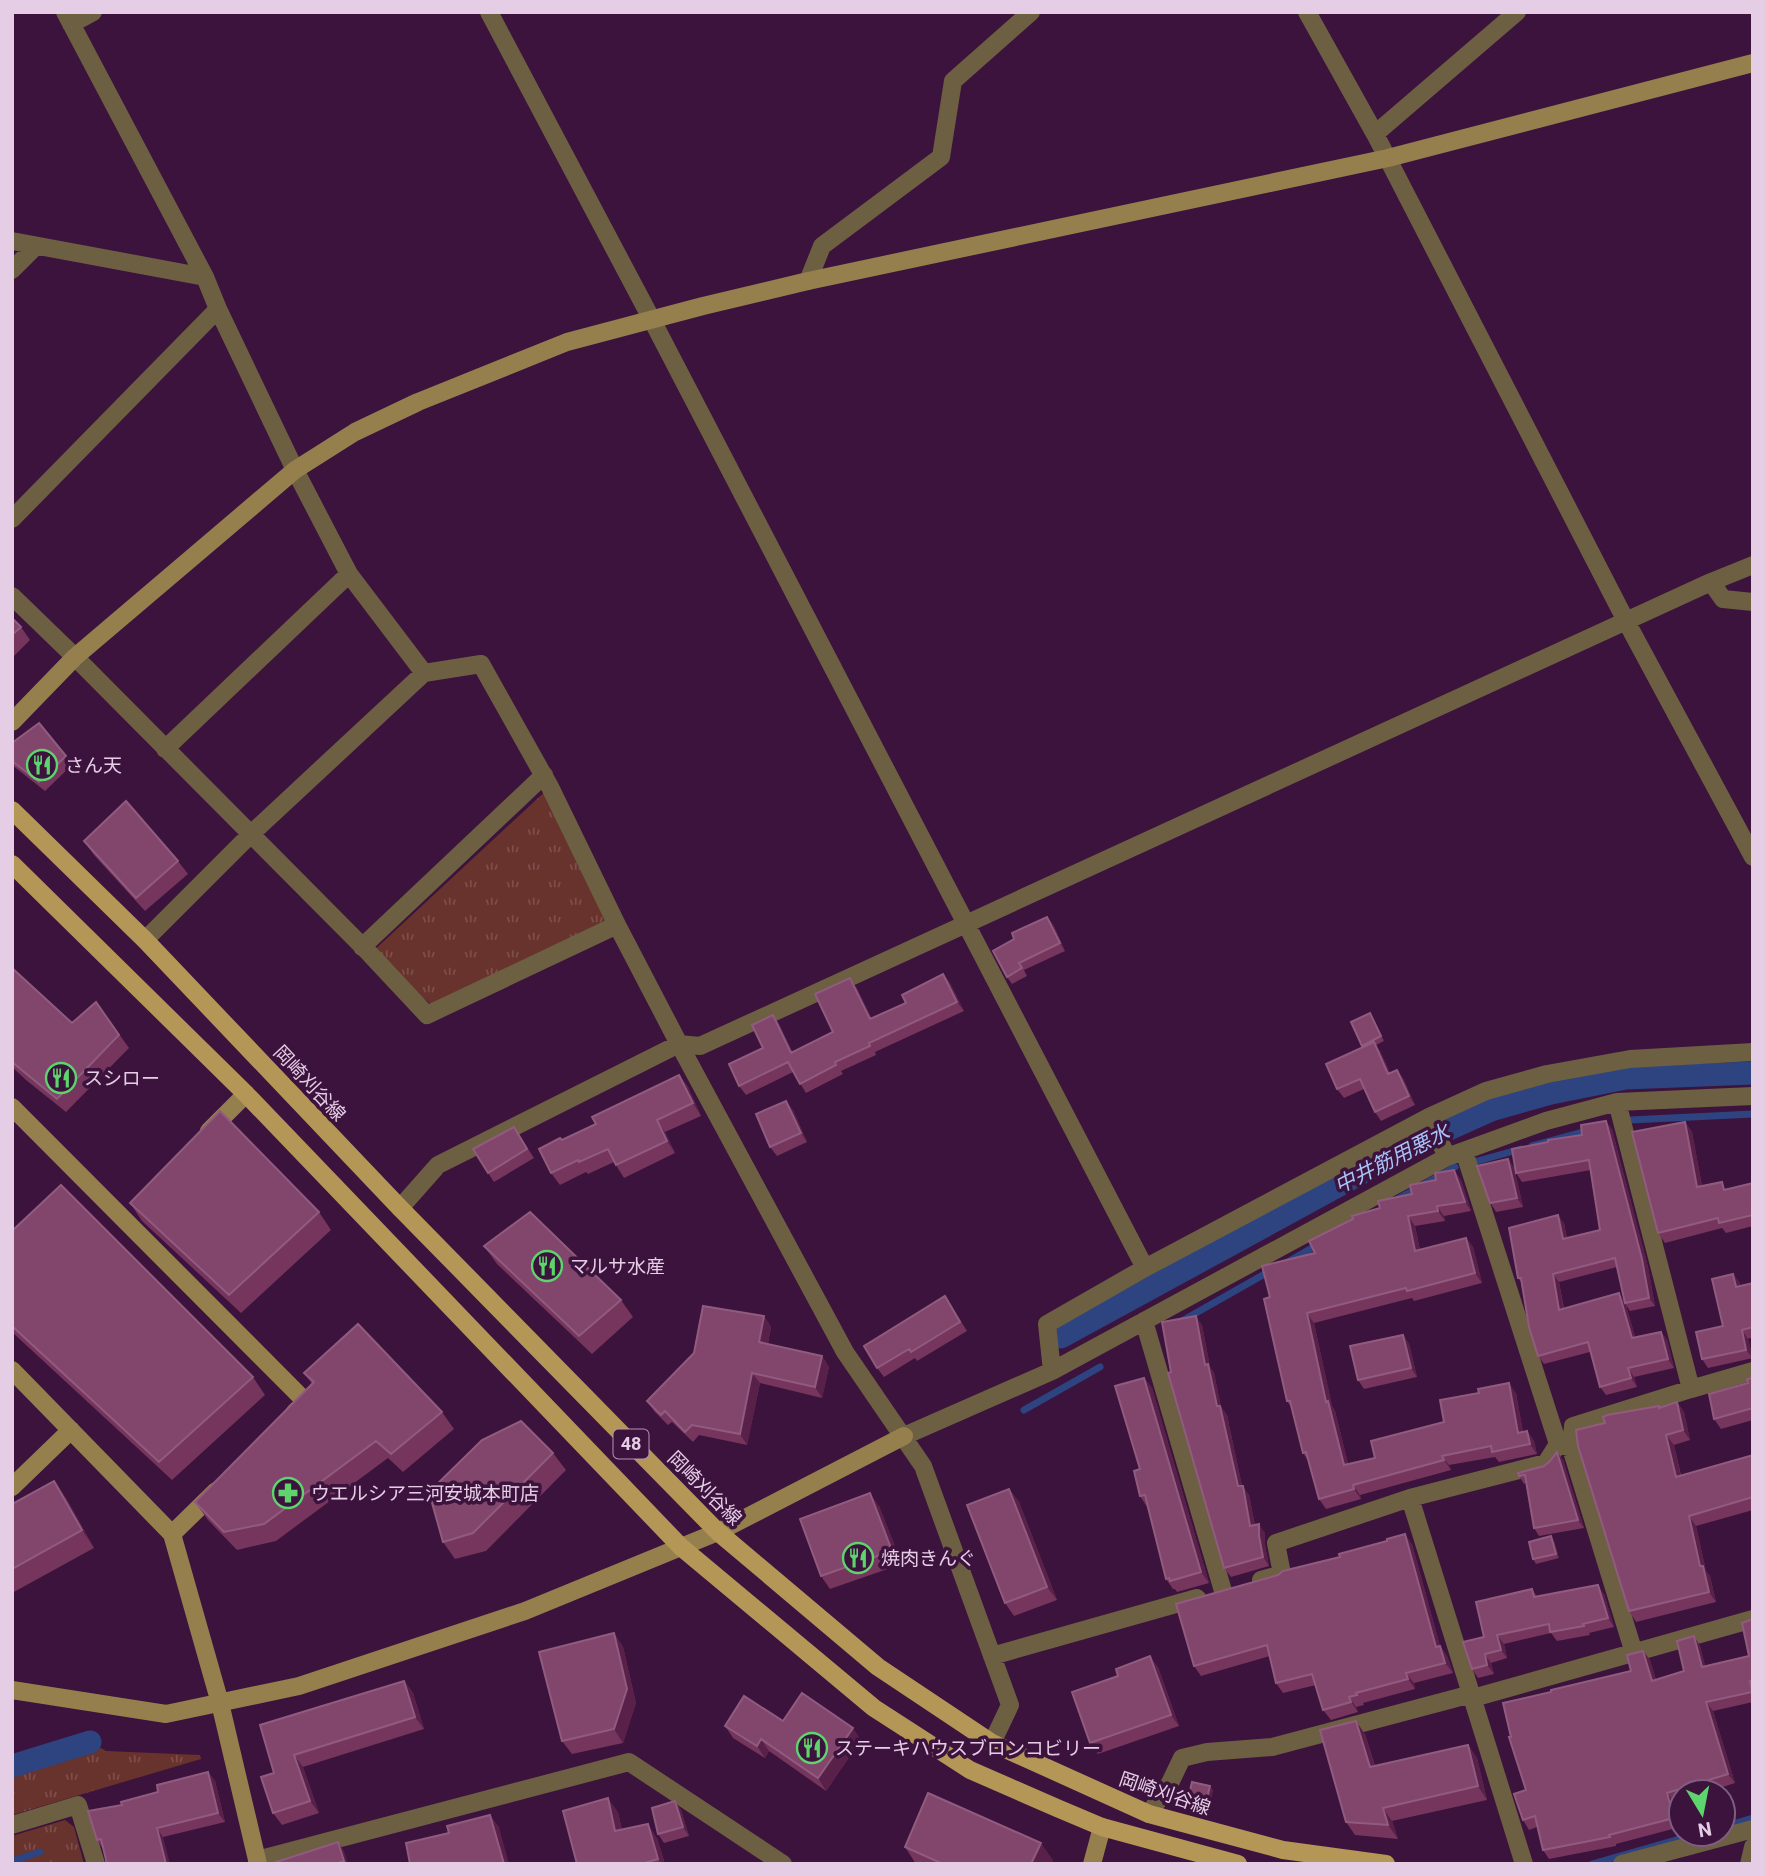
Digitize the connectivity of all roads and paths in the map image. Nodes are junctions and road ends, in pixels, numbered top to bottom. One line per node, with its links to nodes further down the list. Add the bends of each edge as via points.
1 (93, 12): 6 (street)
2 (489, 12): 16 (street)
3 (1031, 12): 14 (street, via 953,81 941,157 822,246)
4 (1307, 12): 8 (street)
5 (1517, 12): 8 (street)
6 (68, 18): 13 (street)
7 (1753, 63): 9 (street)
8 (1375, 134): 9 (street)
9 (1388, 158): 14 (street); 24 (street)
10 (12, 242): 11 (street)
11 (35, 247): 12 (street); 13 (street)
12 (12, 270)
13 (205, 276): 15 (street)
14 (808, 281): 16 (street)
15 (218, 309): 17 (street); 18 (street)
16 (652, 320): 17 (street, via 566,342 418,402 355,432); 35 (street)
17 (295, 470): 20 (street); 25 (street)
18 (12, 519)
19 (1753, 565): 21 (street)
20 (349, 574): 26 (street); 28 (street)
21 (1711, 582): 23 (street, via 1723,599); 24 (street)
22 (12, 596): 25 (street)
23 (1753, 602)
24 (1626, 621): 32 (street); 35 (street)
25 (75, 657): 27 (street); 28 (street)
26 (424, 673): 29 (street, via 481,664); 31 (street)
27 (12, 722)
28 (165, 748): 31 (street)
29 (544, 775): 34 (street); 37 (street)
30 (12, 810): 36 (main road, 岡崎刈谷線 / 48)
31 (251, 834): 36 (street); 37 (street)
32 (1753, 857)
33 (12, 864): 40 (main road, 48)
34 (617, 925): 37 (street, via 427,1015); 38 (street)
35 (965, 925): 38 (street, via 700,1045); 48 (street)
36 (145, 940): 47 (main road, 岡崎刈谷線 / 48)
37 (362, 947)
38 (679, 1044): 47 (street, via 438,1165); 56 (street, via 845,1352)
39 (1753, 1052): 44 (street, via 1630,1059 1548,1074 1486,1091)
40 (246, 1094): 45 (street); 63 (main road, 48)
41 (1753, 1096): 42 (street)
42 (1617, 1102): 46 (street, via 1546,1121); 53 (street)
43 (12, 1107): 54 (street, via 127,1213 306,1402)
44 (1429, 1117): 46 (street); 48 (street)
45 (199, 1142)
46 (1455, 1154): 49 (street); 57 (street)
47 (400, 1209): 61 (main road, 岡崎刈谷線 / 48)
48 (1145, 1268): 51 (street, via 1047,1324)
49 (1144, 1321): 51 (street); 64 (street)
50 (12, 1370): 55 (street)
51 (1052, 1371): 56 (street)
52 (1753, 1371): 53 (street)
53 (1691, 1389): 57 (street, via 1573,1426)
54 (286, 1421)
55 (71, 1430): 59 (street); 62 (street)
56 (904, 1436): 61 (street); 67 (street, via 923,1466)
57 (1564, 1446): 60 (street, via 1546,1464); 66 (street)
58 (229, 1477): 62 (street)
59 (12, 1487)
60 (1409, 1498): 64 (street, via 1276,1543 1282,1574); 69 (street)
61 (718, 1532): 63 (street); 71 (main road, 岡崎刈谷線 / 48, via 878,1667)
62 (172, 1534): 70 (street)
63 (681, 1547): 70 (street, via 525,1611 299,1686); 74 (main road, 48, via 874,1708 970,1770)
64 (1235, 1587): 67 (street)
65 (1753, 1619): 66 (street)
66 (1634, 1653): 69 (street)
67 (992, 1656): 71 (street, via 1010,1706)
68 (12, 1690): 70 (street, via 166,1714)
69 (1473, 1698): 72 (street, via 1464,1696 1272,1747 1182,1758); 83 (street)
70 (220, 1703): 77 (street)
71 (992, 1743): 72 (main road, 岡崎刈谷線 / 48)
72 (1149, 1814): 82 (main road, 岡崎刈谷線 / 48, via 1283,1850)
73 (12, 1825): 78 (street, via 78,1805)
74 (1102, 1827): 80 (street); 81 (main road, 48)
75 (1753, 1829): 84 (street)
76 (1753, 1847): 85 (street)
77 (258, 1862): 79 (street, via 629,1762)
78 (96, 1864)
79 (783, 1864)
80 (1092, 1864)
81 (1238, 1864)
82 (1386, 1864)
83 (1524, 1864)
84 (1622, 1864)
85 (1749, 1864)

